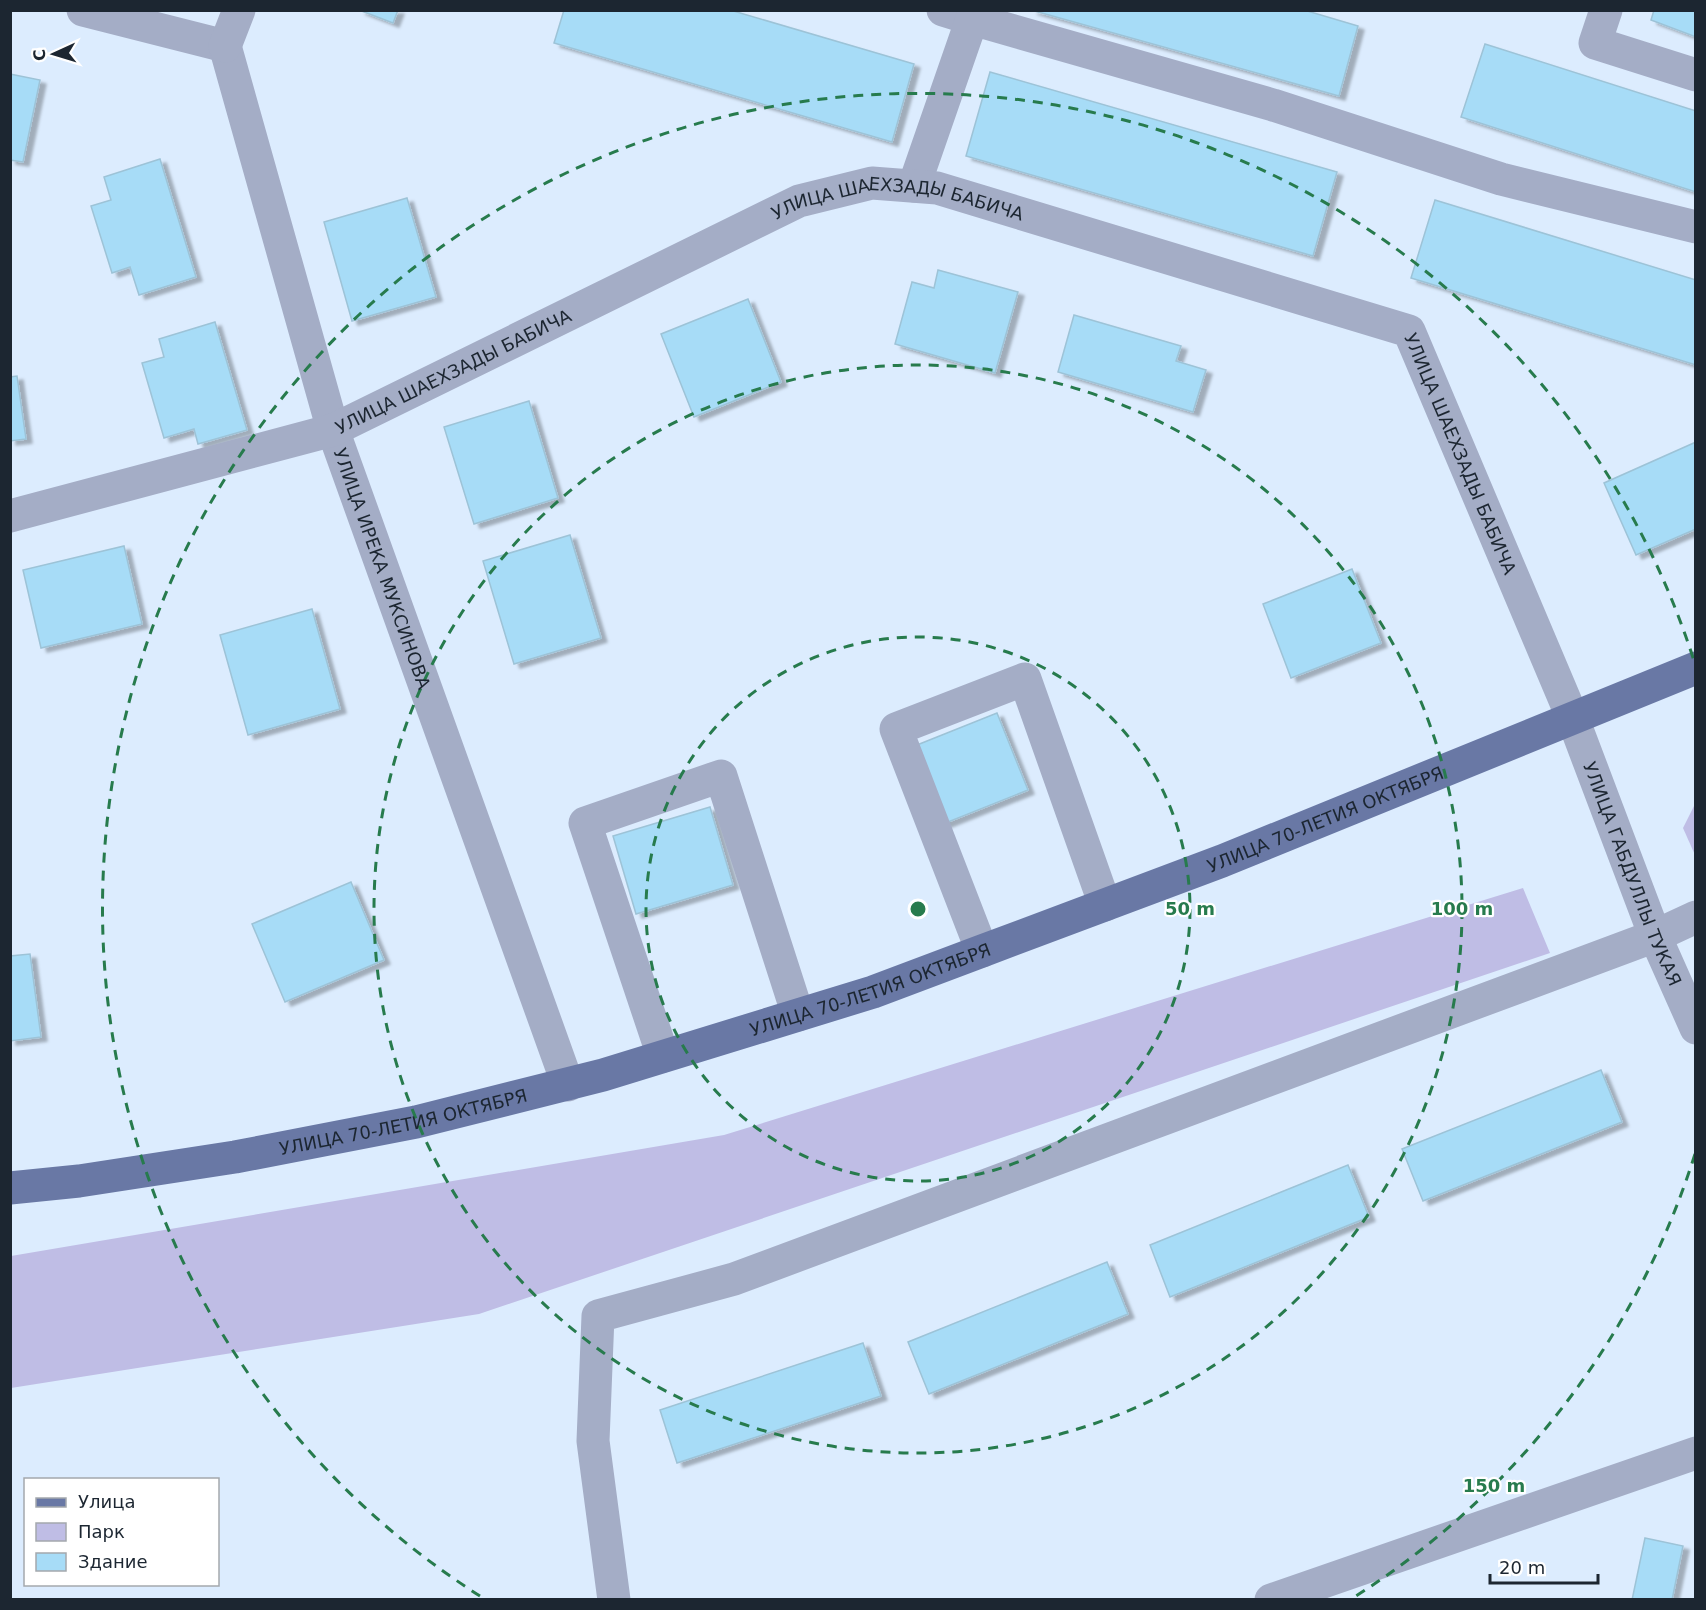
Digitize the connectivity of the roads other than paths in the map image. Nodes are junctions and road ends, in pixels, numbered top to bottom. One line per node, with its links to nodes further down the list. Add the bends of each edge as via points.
1 (83, 10): 5 (street)
2 (239, 10): 5 (street)
3 (1606, 10): 6 (street, via 1595,43)
4 (957, 15): 7 (street); 8 (street, via 1273,105 1501,179)
5 (225, 46): 9 (street, УЛИЦА ИРЕКА МУКСИНОВА)
6 (1695, 75)
7 (914, 186): 9 (street, УЛИЦА ШАЕХЗАДЫ БАБИЧА, via 872,183 800,201); 12 (street, УЛИЦА ШАЕХЗАДЫ БАБИЧА, via 937,188 1409,332)
8 (1695, 227)
9 (333, 429): 10 (street, УЛИЦА ШАЕХЗАДЫ БАБИЧА); 20 (street, УЛИЦА ИРЕКА МУКСИНОВА)
10 (10, 516)
11 (1695, 668): 12 (main road, УЛИЦА 70-ЛЕТИЯ ОКТЯБРЯ)
12 (1573, 719): 13 (main road, УЛИЦА 70-ЛЕТИЯ ОКТЯБРЯ); 15 (street, УЛИЦА ГАБДУЛЛЫ ТУКАЯ)
13 (1105, 905): 16 (main road, УЛИЦА 70-ЛЕТИЯ ОКТЯБРЯ); 16 (street, via 1025,679 896,729)
14 (1695, 917): 15 (street)
15 (1655, 936): 18 (street, УЛИЦА ГАБДУЛЛЫ ТУКАЯ); 23 (street, via 734,1279 598,1316 593,1441)
16 (982, 951): 17 (main road, УЛИЦА 70-ЛЕТИЯ ОКТЯБРЯ)
17 (798, 1015): 19 (main road, УЛИЦА 70-ЛЕТИЯ ОКТЯБРЯ); 19 (street, via 721,776 585,823)
18 (1695, 1029)
19 (663, 1056): 20 (main road, УЛИЦА 70-ЛЕТИЯ ОКТЯБРЯ)
20 (568, 1085): 21 (main road, УЛИЦА 70-ЛЕТИЯ ОКТЯБРЯ, via 416,1122 235,1157)
21 (10, 1188)
22 (1695, 1453): 24 (street)
23 (614, 1599)
24 (1271, 1599)

